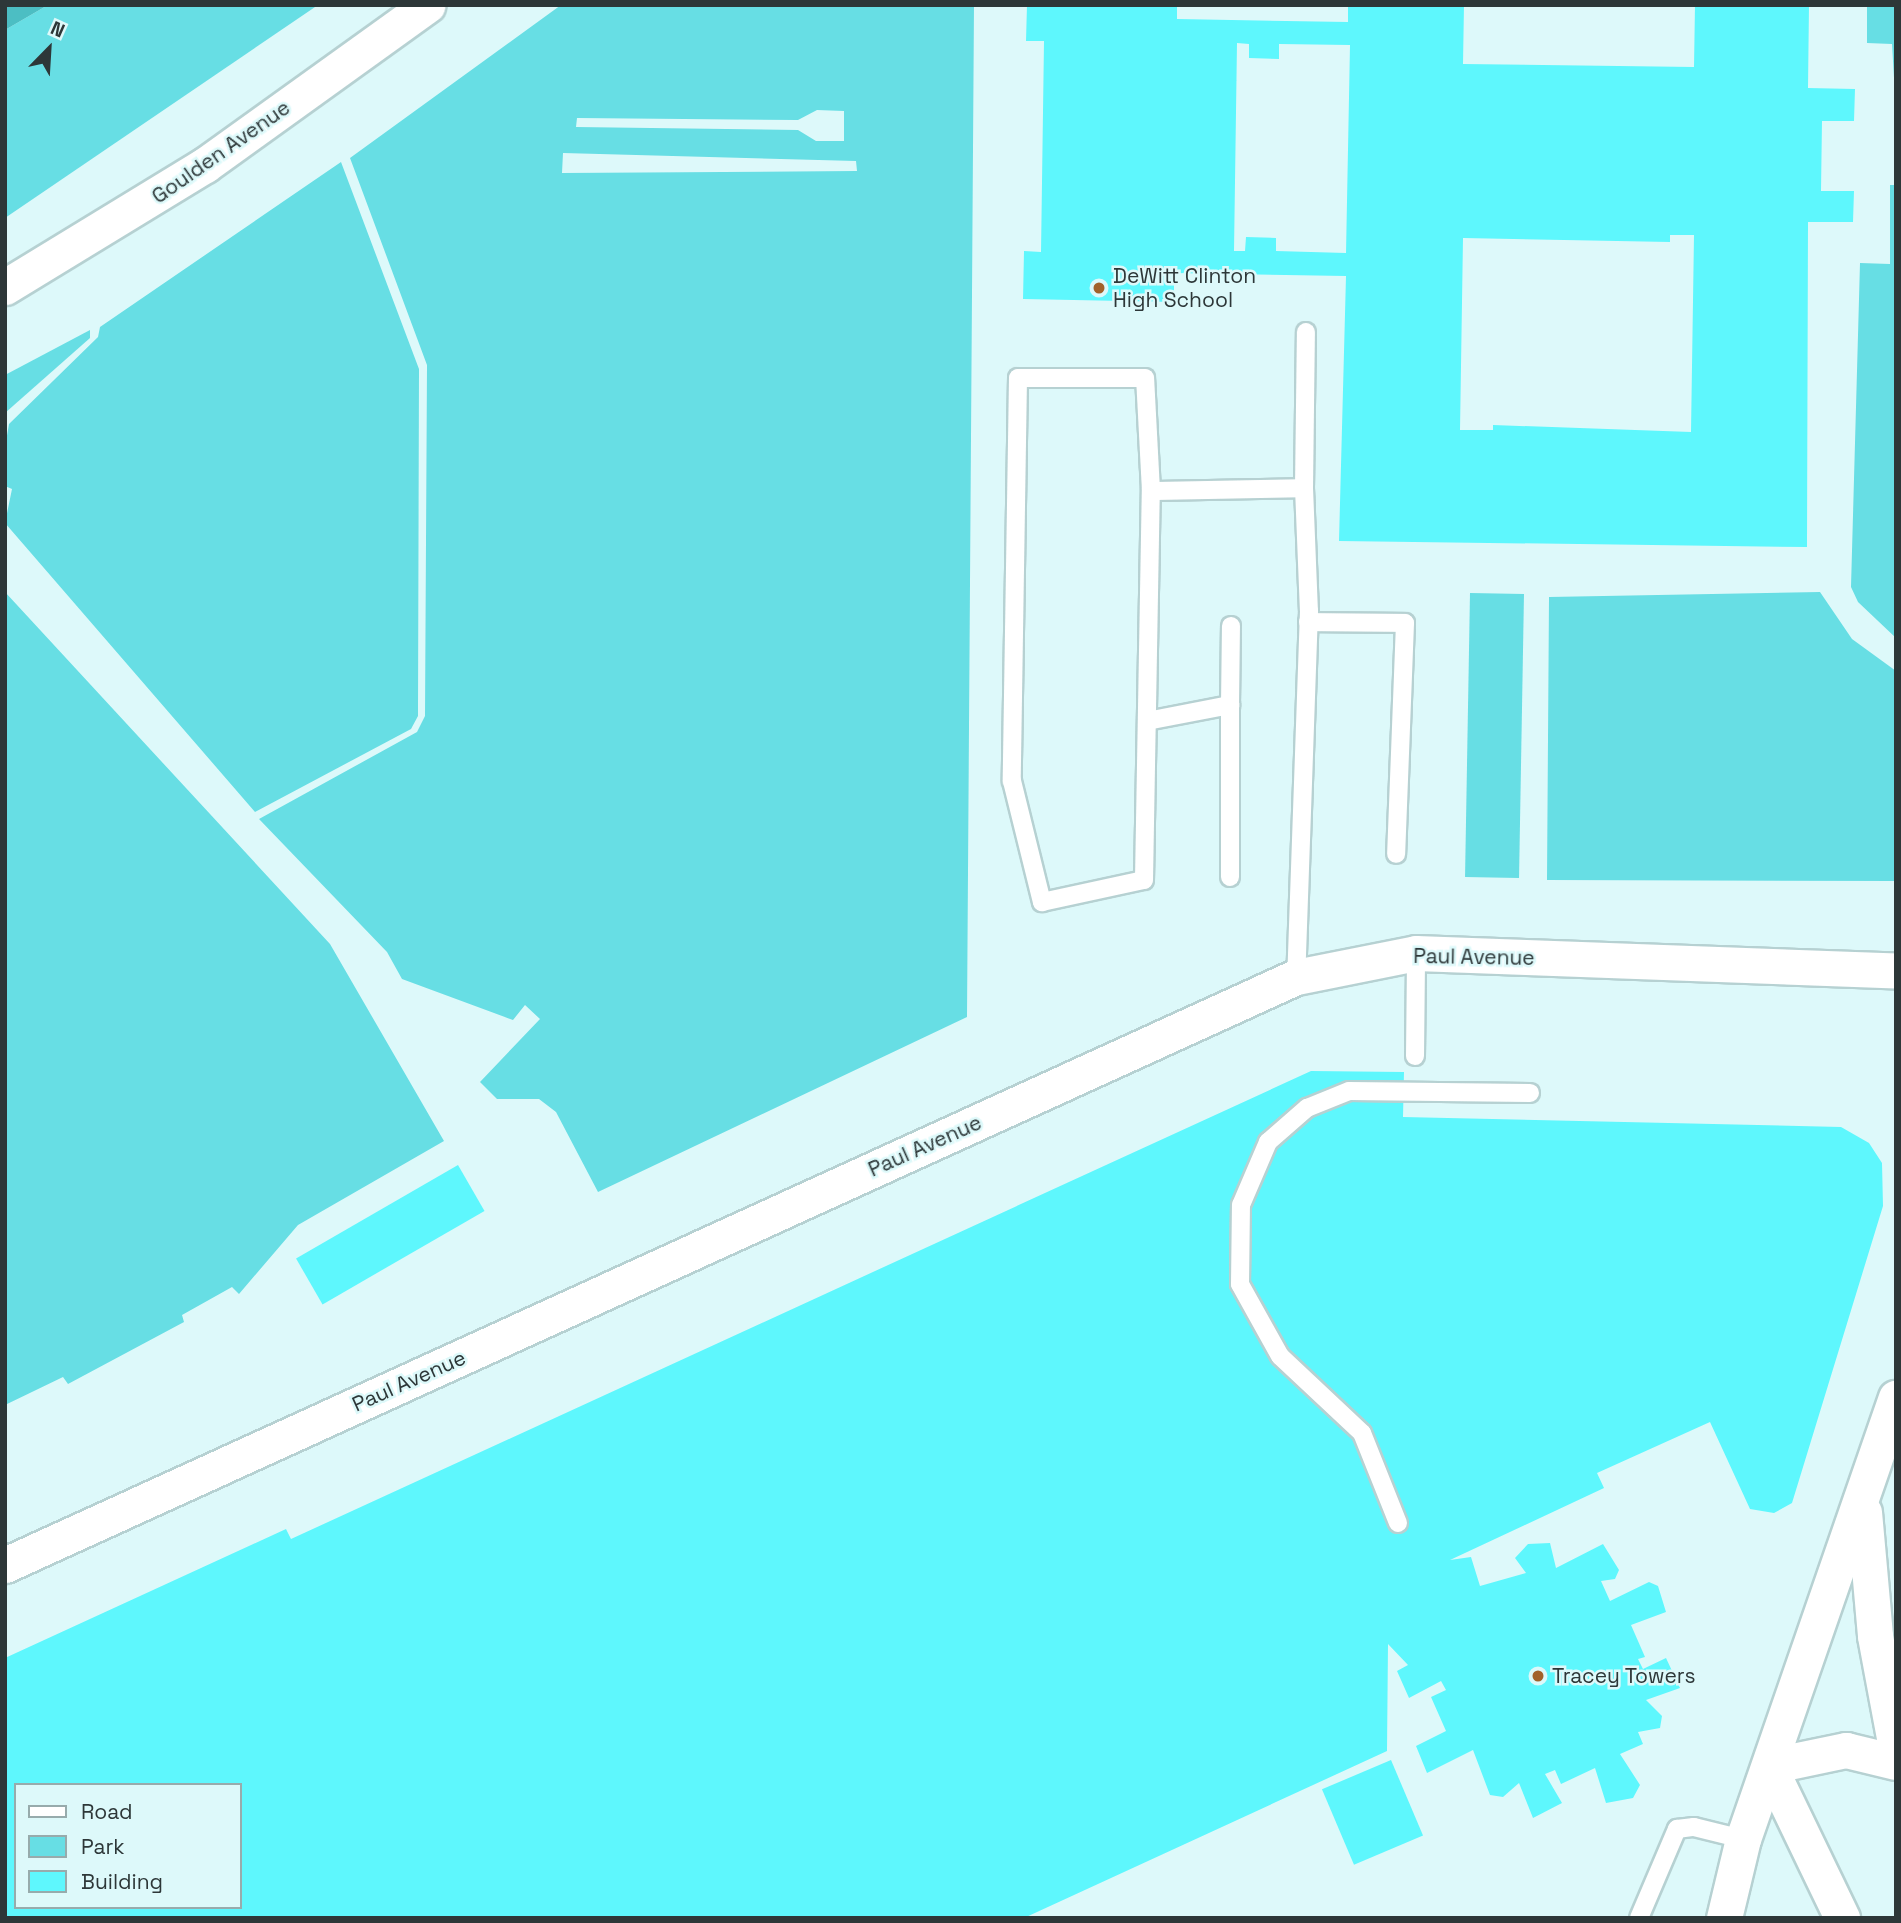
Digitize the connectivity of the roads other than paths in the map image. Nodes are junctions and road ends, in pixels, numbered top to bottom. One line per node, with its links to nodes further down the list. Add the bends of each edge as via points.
1 (429, 5): 2 (street, Goulden Avenue, via 193,173)
2 (5, 287)
3 (1306, 332): 4 (lane)
4 (1304, 488): 5 (lane); 6 (lane)
5 (1150, 491): 9 (lane); 9 (lane, via 1145,378 1018,378 1012,780 1042,902 1144,880)
6 (1308, 622): 10 (lane, via 1405,624); 14 (lane)
7 (1231, 626): 8 (lane)
8 (1230, 705): 9 (lane); 11 (lane)
9 (1147, 721)
10 (1395, 854)
11 (1230, 877)
12 (1416, 953): 13 (street, Paul Avenue); 14 (street, Paul Avenue); 15 (lane)
13 (1896, 971)
14 (1296, 977): 20 (street, Paul Avenue)
15 (1415, 1056)
16 (1530, 1093): 19 (lane, via 1349,1091 1307,1108 1268,1142 1241,1205 1240,1284 1280,1356 1363,1433)
17 (1896, 1398): 18 (street)
18 (1863, 1502): 21 (street, via 1875,1636); 23 (street)
19 (1398, 1523)
20 (5, 1565)
21 (1896, 1748)
22 (1896, 1762): 23 (street, via 1846,1750)
23 (1769, 1766): 24 (street); 27 (street)
24 (1743, 1839): 25 (lane, via 1694,1827 1677,1829); 26 (street)
25 (1639, 1918)
26 (1724, 1918)
27 (1842, 1918)

